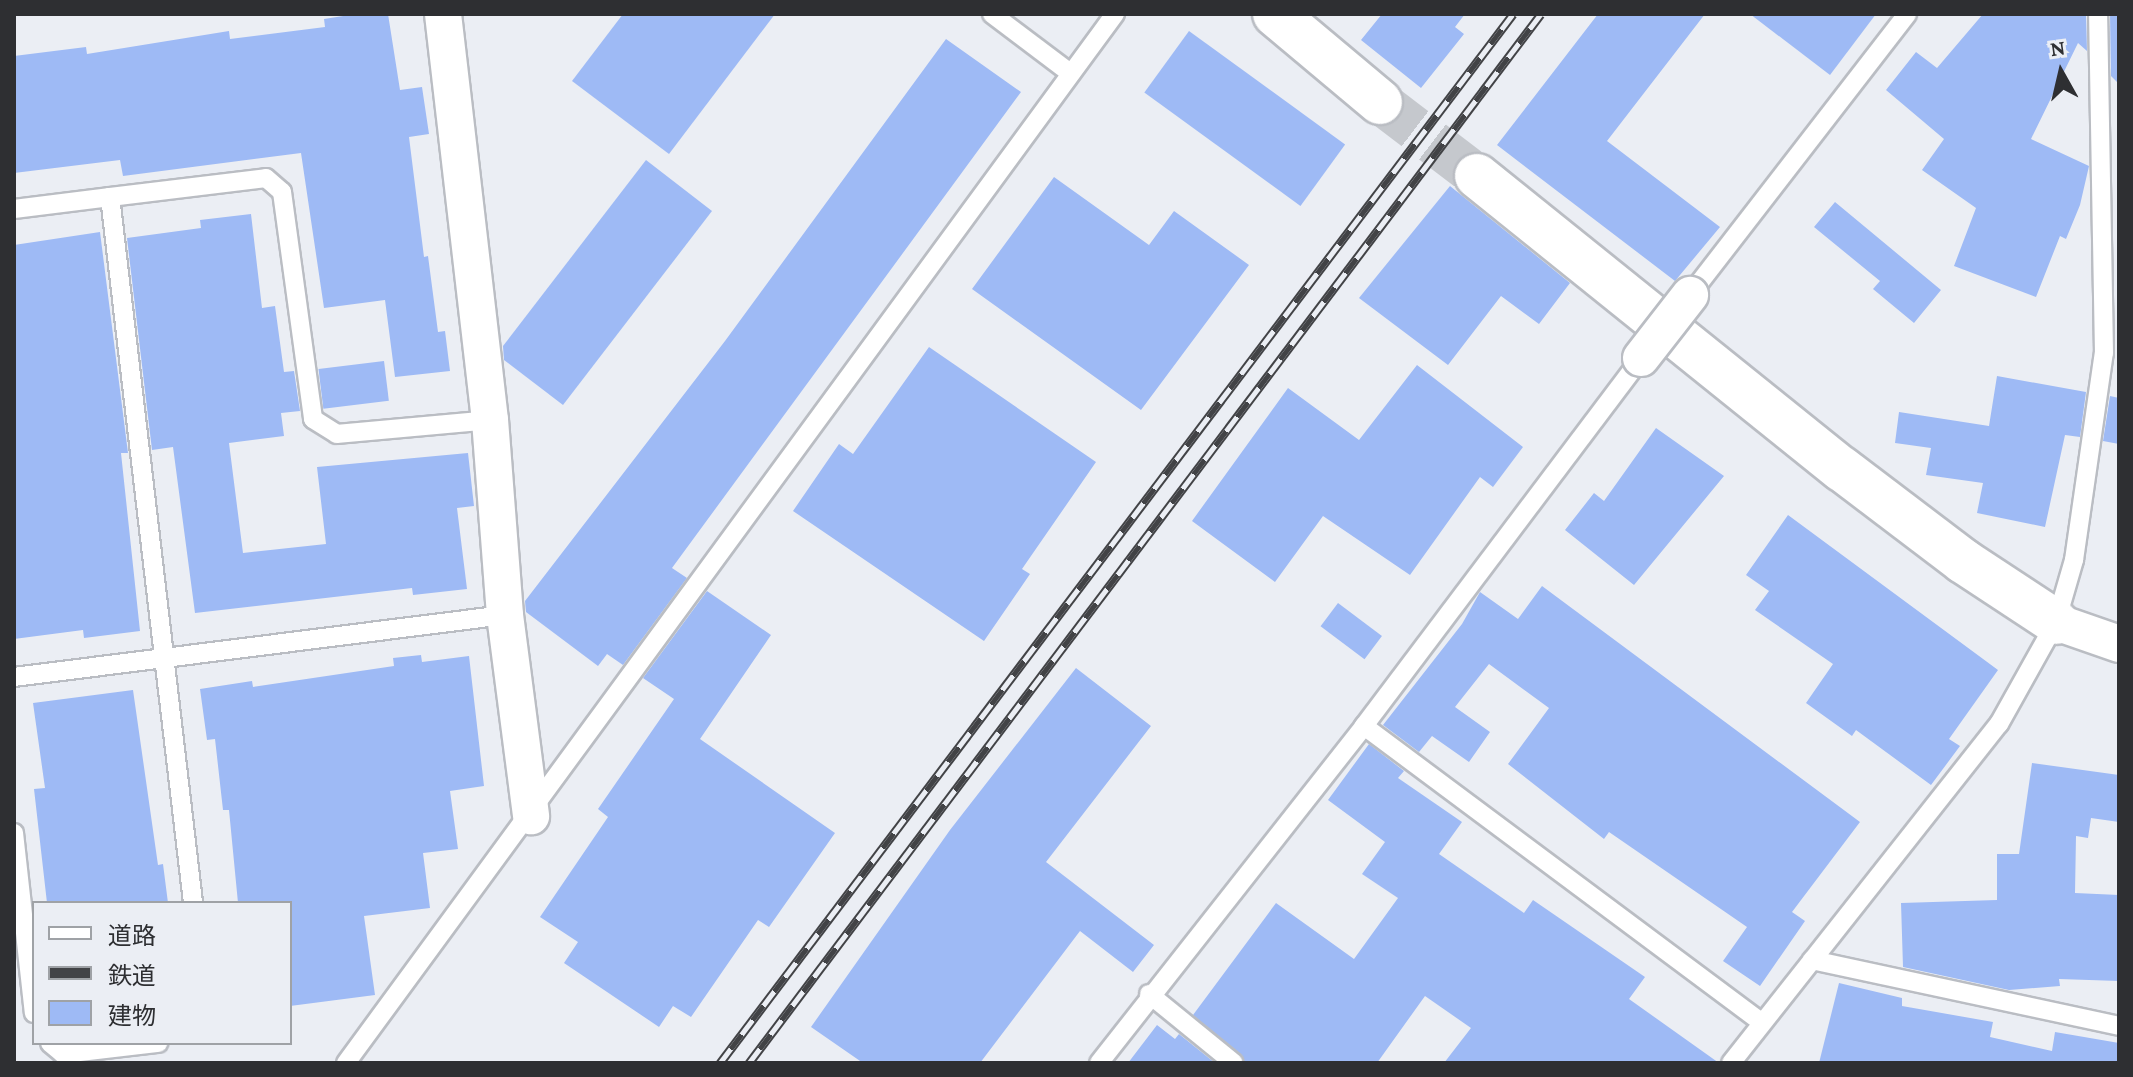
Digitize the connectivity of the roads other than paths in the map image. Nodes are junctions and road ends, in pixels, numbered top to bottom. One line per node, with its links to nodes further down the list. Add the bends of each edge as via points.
1 (443, 14): 16 (street)
2 (992, 14): 7 (lane)
3 (1115, 14): 7 (lane)
4 (1275, 14): 8 (street)
5 (1907, 14): 13 (lane)
6 (2098, 14): 9 (lane)
7 (1069, 72): 23 (lane)
8 (1380, 102)
9 (2110, 113): 14 (lane)
10 (1477, 176): 18 (street, via 1842,469 1963,561)
11 (110, 197): 12 (lane); 16 (lane, via 266,178 282,192 313,419 337,434); 20 (lane)
12 (14, 209)
13 (1690, 295): 15 (street, bridge)
14 (2111, 354): 18 (lane, via 2074,560)
15 (1641, 358): 22 (lane)
16 (490, 420): 17 (street)
17 (505, 615): 20 (lane); 23 (street)
18 (2056, 622): 19 (street); 26 (lane, via 1999,724)
19 (2119, 644)
20 (168, 658): 21 (lane); 25 (lane)
21 (14, 677)
22 (1364, 726): 27 (lane); 29 (lane)
23 (531, 816): 33 (lane)
24 (14, 833): 28 (lane)
25 (193, 901)
26 (1812, 960): 29 (lane); 30 (lane)
27 (1149, 994): 34 (lane); 35 (lane)
28 (32, 995)
29 (1760, 1021): 36 (lane)
30 (2119, 1026)
31 (52, 1045): 32 (lane, via 63,1054)
32 (141, 1045)
33 (346, 1063)
34 (1099, 1063)
35 (1234, 1063)
36 (1731, 1063)

